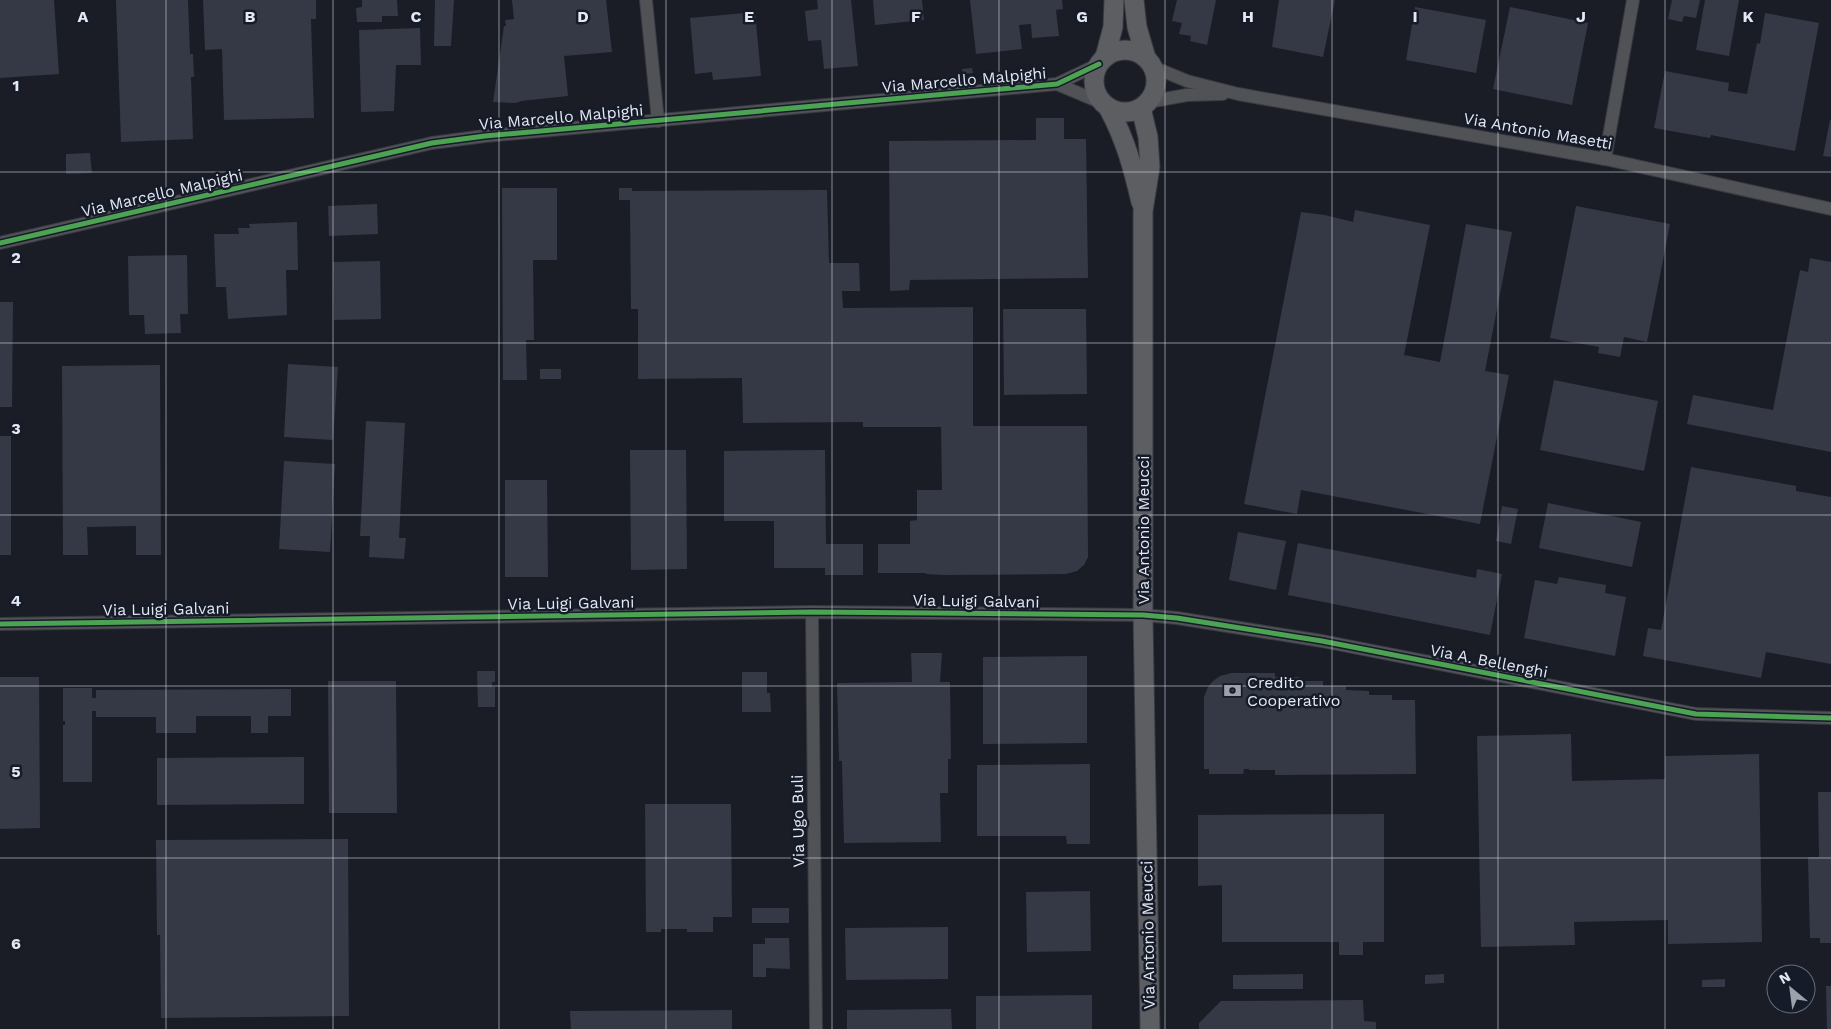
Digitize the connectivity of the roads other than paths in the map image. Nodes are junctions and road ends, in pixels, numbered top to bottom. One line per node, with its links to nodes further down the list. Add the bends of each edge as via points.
1 (646, 0): 11 (street)
2 (1114, 0): 5 (street, via 1112,27)
3 (1134, 0): 6 (street, via 1137,27)
4 (1633, 0): 12 (street)
5 (1102, 60): 6 (street, via 1113,53 1130,50); 7 (street, Via Marcello Malpighi); 10 (street, via 1093,82 1095,91)
6 (1149, 63): 8 (street, Via Antonio Masetti, via 1187,81); 9 (street, via 1156,76 1156,85)
7 (1057, 84): 10 (street, Via Marcello Malpighi); 11 (street, Via Marcello Malpighi)
8 (1238, 94): 9 (street, Via Antonio Masetti, via 1187,95); 12 (street, Via Antonio Masetti)
9 (1145, 105): 10 (street, via 1123,113); 14 (street, Via Antonio Meucci, via 1150,167)
10 (1106, 106): 14 (street, Via Antonio Meucci, via 1122,133)
11 (658, 121): 15 (street, Via Marcello Malpighi, via 432,143)
12 (1606, 160): 13 (street, Via Antonio Masetti)
13 (1831, 209)
14 (1143, 211): 17 (street, Via Antonio Meucci)
15 (0, 243)
16 (812, 612): 17 (street, Via Luigi Galvani); 18 (street, Via Luigi Galvani); 20 (street, Via Ugo Buli)
17 (1143, 615): 19 (street, Via A. Bellenghi, via 1322,641 1696,714); 21 (street, Via Antonio Meucci)
18 (0, 624)
19 (1831, 718)
20 (816, 1029)
21 (1150, 1029)

